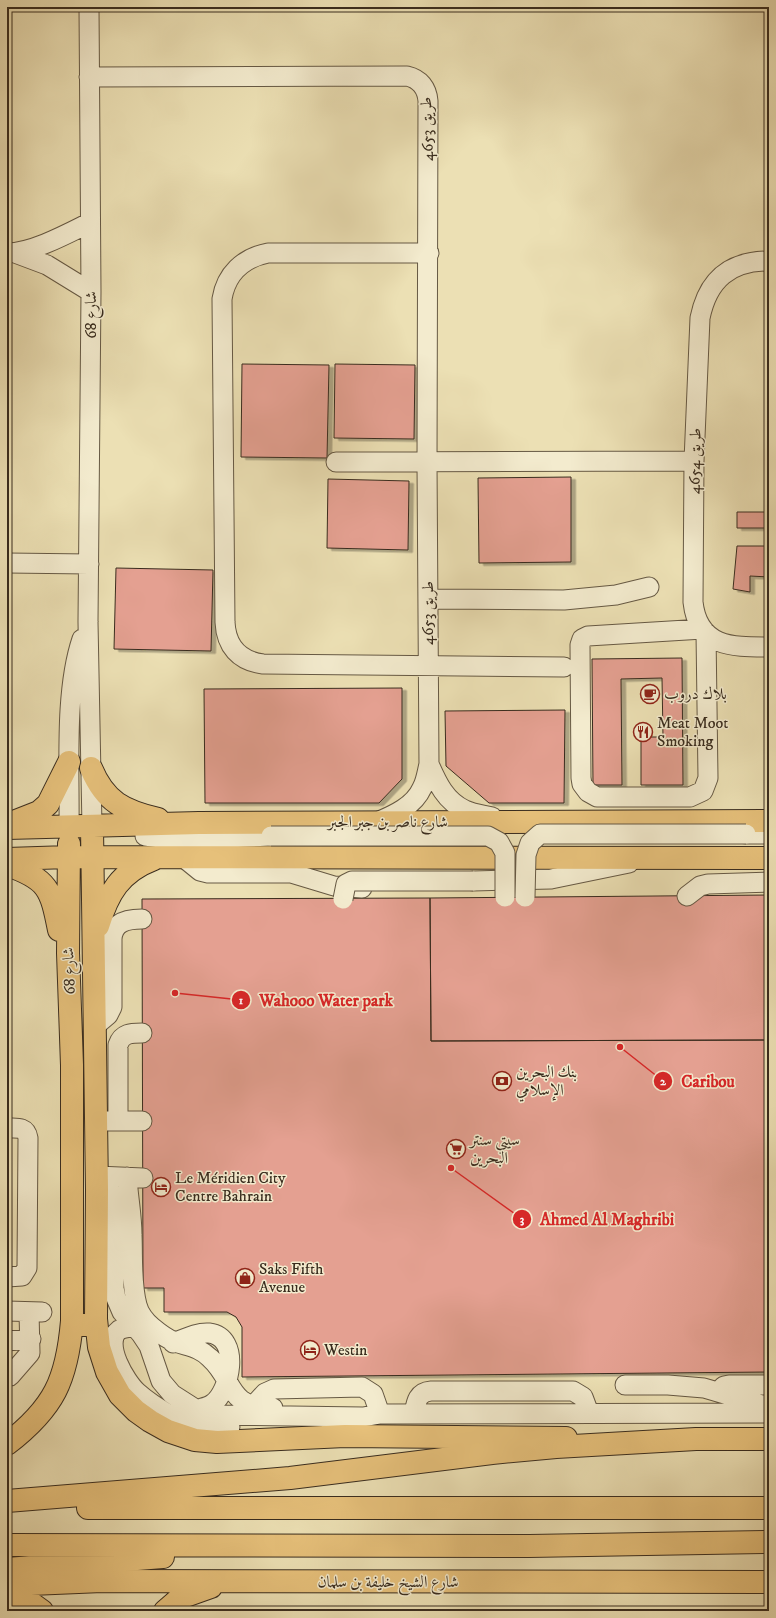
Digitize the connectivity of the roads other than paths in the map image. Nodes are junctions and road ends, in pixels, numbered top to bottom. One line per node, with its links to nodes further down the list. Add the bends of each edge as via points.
1 (89, 7): 2 (street, شارع 68)
2 (89, 77): 3 (street, شارع 68); 5 (street, طريق 4653, via 413,78 422,85 428,96)
3 (89, 223): 4 (street); 7 (street, شارع 68)
4 (11, 253): 7 (street, via 47,265)
5 (429, 253): 10 (street, طريق 4653); 18 (street, via 259,255 243,262 231,275 222,300 224,622 230,645 240,656 251,662 263,664)
6 (769, 261): 8 (street, طريق 4654, via 751,261 733,268 718,280 706,297 700,318)
7 (91, 292): 12 (street, شارع 68)
8 (694, 461): 10 (street); 16 (street, طريق 4654, via 693,602 697,619)
9 (336, 462): 10 (street)
10 (427, 463): 14 (street, طريق 4653)
11 (7, 563): 12 (street)
12 (89, 564): 15 (street, شارع 68)
13 (649, 587): 14 (street, via 616,595 564,600)
14 (428, 598): 18 (street, طريق 4653)
15 (88, 622): 20 (street, شارع 68, via 75,663); 22 (street, شارع 68)
16 (704, 631): 16 (street, via 588,636 582,639 582,784 588,792 597,796 690,797 699,794 707,783); 17 (street, via 715,641 727,646)
17 (769, 647)
18 (429, 664): 19 (street); 21 (street, طريق 4653)
19 (564, 667)
20 (69, 762): 26 (main road, via 54,795 44,809); 28 (street, شارع 68)
21 (429, 764): 24 (street, طريق 4653, via 422,789 408,805 397,814); 25 (street, طريق 4653, via 440,789 465,810)
22 (91, 768): 27 (main road, via 105,793 116,803 140,814); 32 (street, شارع 68)
23 (769, 821): 25 (main road, شارع ناصر بن جبر الجبر)
24 (377, 822): 25 (main road, شارع ناصر بن جبر الجبر); 27 (main road, شارع ناصر بن جبر الجبر)
25 (516, 822)
26 (7, 824)
27 (190, 824): 31 (main road, via 172,832); 32 (main road, شارع ناصر بن جبر الجبر)
28 (69, 827): 29 (main road, شارع ناصر بن جبر الجبر); 32 (main road, شارع ناصر بن جبر الجبر); 33 (main road, شارع 68)
29 (7, 828)
30 (769, 834): 44 (street, bridge, via 540,834 530,843 526,855)
31 (145, 836): 32 (main road); 43 (street, bridge, via 176,840 271,836 488,836 499,842 505,853)
32 (92, 841): 33 (main road, via 79,846); 34 (main road, شارع ناصر بن جبر الجبر); 47 (main road, شارع 68)
33 (69, 858): 38 (main road); 48 (main road, شارع 68)
34 (158, 858): 35 (main road, شارع ناصر بن جبر الجبر); 47 (main road, via 131,871 120,881 104,906)
35 (184, 858): 36 (main road, شارع ناصر بن جبر الجبر); 40 (street, via 208,873 291,873 324,884 348,888 473,886)
36 (648, 858): 37 (main road, شارع ناصر بن جبر الجبر); 40 (street, via 551,879)
37 (769, 858)
38 (7, 859)
39 (7, 865): 48 (main road, via 31,874 49,891)
40 (478, 881): 45 (street, bridge, via 352,881 343,889)
41 (769, 882): 42 (street, via 708,884 700,886)
42 (687, 896)
43 (505, 897)
44 (525, 897)
45 (343, 899)
46 (142, 919): 49 (street, via 126,920 114,930 112,1007 108,1015)
47 (94, 939): 49 (main road, شارع 68)
48 (68, 953): 61 (main road, شارع 68, via 72,1065)
49 (95, 1026): 51 (main road, شارع 68)
50 (142, 1033): 52 (street, via 126,1034 119,1040)
51 (96, 1084): 52 (street); 53 (main road, شارع 68)
52 (117, 1085): 54 (street)
53 (96, 1121): 54 (street); 57 (main road, شارع 68)
54 (118, 1121): 55 (street)
55 (142, 1121)
56 (7, 1128): 58 (street, via 22,1128 28,1138 28,1264 22,1276)
57 (97, 1183): 60 (main road, شارع 68); 62 (street, via 113,1194 114,1288 122,1312); 65 (street, via 135,1177 130,1213 135,1299 146,1321 160,1334)
58 (7, 1277)
59 (7, 1311): 63 (street, via 36,1312)
60 (96, 1319): 61 (main road, via 84,1326); 76 (main road, شارع 68, via 99,1347 107,1372 120,1395 145,1418 168,1431 195,1440 217,1442)
61 (72, 1322): 79 (main road, شارع 68, via 66,1365 56,1394 41,1414)
62 (134, 1326): 66 (street, via 149,1346); 76 (street, via 120,1330 114,1336 117,1361 136,1392 174,1418 198,1425 290,1429)
63 (31, 1339): 64 (street); 67 (street, via 28,1357)
64 (7, 1341)
65 (175, 1342): 66 (street, via 165,1345 158,1352); 68 (street, via 206,1354 220,1369)
66 (156, 1361): 73 (street, via 161,1381 172,1394)
67 (10, 1376)
68 (225, 1381): 73 (street, via 225,1387 212,1404); 75 (street, via 231,1391 253,1406 362,1409)
69 (625, 1385): 71 (street, via 668,1385)
70 (769, 1385): 71 (street, via 724,1386)
71 (717, 1400): 72 (street); 74 (street); 75 (street, via 588,1413 583,1397 573,1390 431,1390 423,1392 418,1398 414,1414)
72 (769, 1407)
73 (197, 1410): 75 (street, via 245,1417 363,1417)
74 (769, 1413)
75 (380, 1414)
76 (345, 1436): 77 (main road, شارع 68)
77 (696, 1439): 78 (main road); 81 (main road, via 492,1453 290,1478)
78 (768, 1439)
79 (7, 1444)
80 (769, 1500): 84 (main road)
81 (7, 1501)
82 (7, 1507): 84 (main road)
83 (769, 1508): 84 (main road)
84 (578, 1509)
85 (769, 1542): 88 (main road)
86 (7, 1545): 87 (main road)
87 (385, 1546): 88 (main road); 90 (main road)
88 (529, 1546): 89 (main road)
89 (769, 1556)
90 (7, 1569)
91 (261, 1582): 92 (main road, شارع الشيخ خليفة بن سلمان); 93 (main road, شارع الشيخ خليفة بن سلمان); 96 (main road, via 213,1586 180,1598)
92 (769, 1582)
93 (7, 1584)
94 (7, 1596): 95 (main road, via 31,1602)
95 (42, 1611)
96 (165, 1611)

